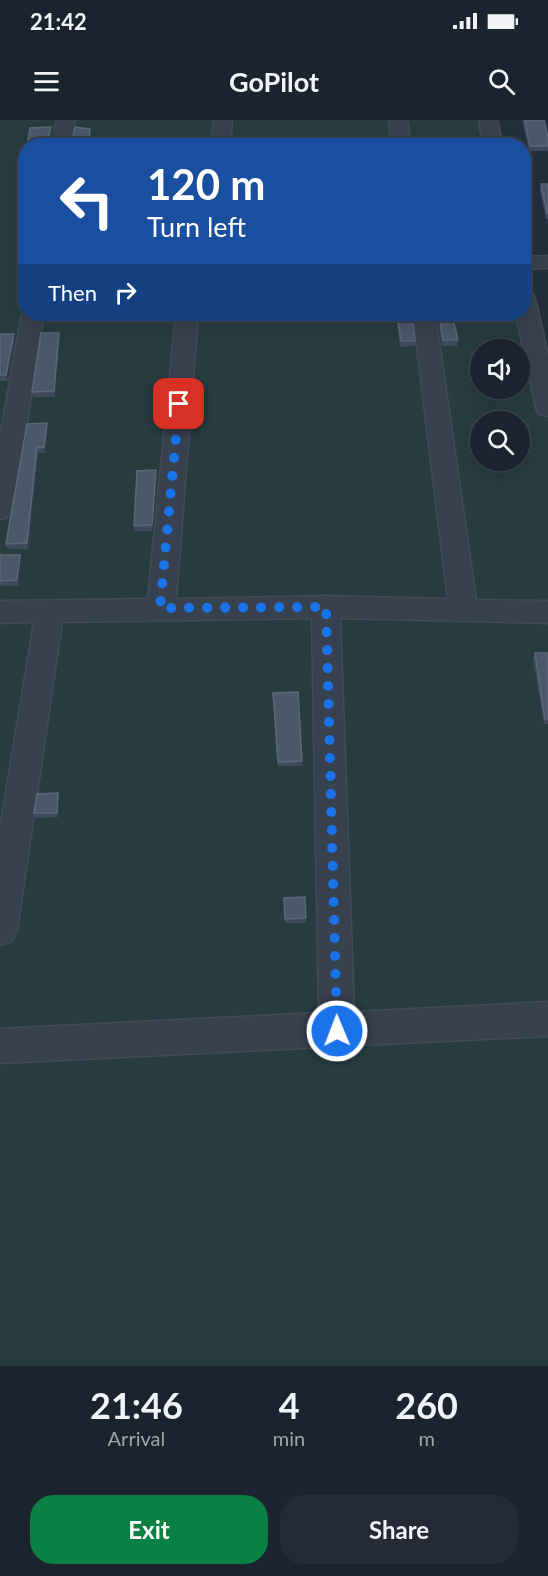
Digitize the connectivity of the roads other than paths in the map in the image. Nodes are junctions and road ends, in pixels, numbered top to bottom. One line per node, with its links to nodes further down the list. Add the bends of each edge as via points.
1 (66, 120): 5 (street)
2 (223, 120): 6 (street)
3 (398, 120): 7 (street)
4 (488, 120): 8 (street)
5 (63, 138)
6 (221, 138)
7 (401, 138)
8 (491, 138)
9 (548, 262): 10 (street)
10 (531, 263)
11 (32, 321): 16 (street)
12 (186, 321): 18 (street)
13 (425, 321): 19 (street)
14 (529, 321): 15 (street)
15 (548, 408)
16 (0, 510)
17 (326, 607): 18 (street); 19 (street); 25 (street)
18 (160, 608): 20 (street)
19 (464, 609): 22 (street)
20 (50, 610): 21 (street); 23 (street)
21 (0, 612)
22 (548, 612)
23 (0, 930)
24 (548, 1019): 25 (street)
25 (337, 1031): 26 (street)
26 (0, 1046)

